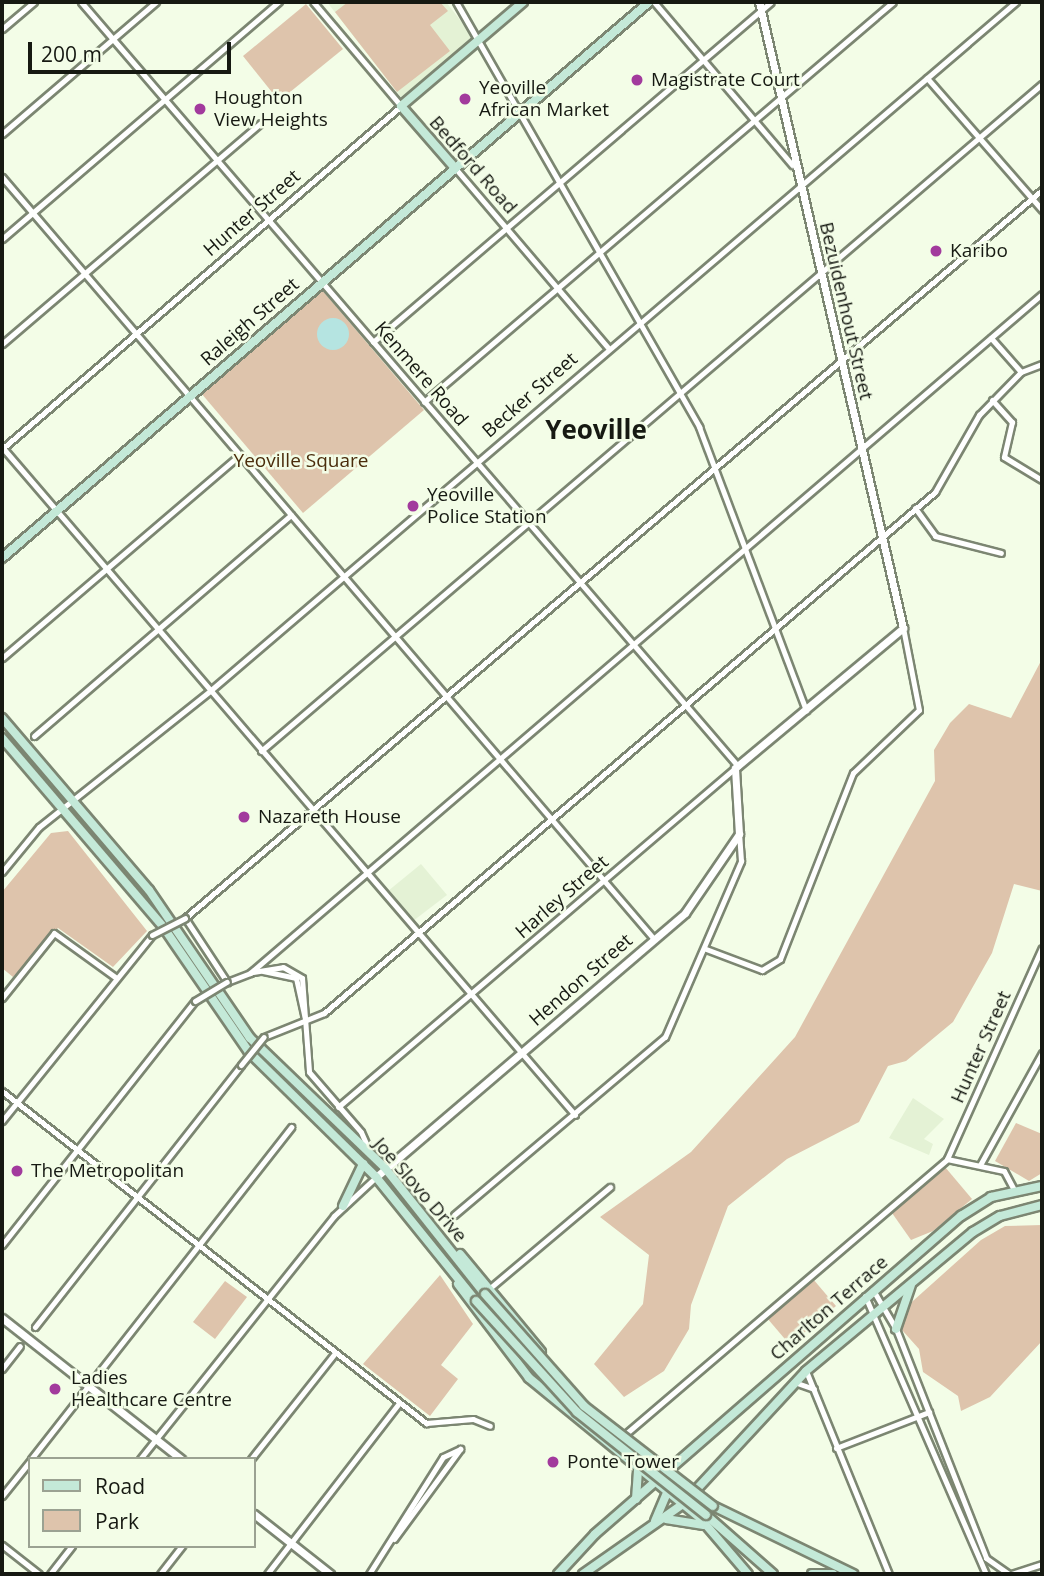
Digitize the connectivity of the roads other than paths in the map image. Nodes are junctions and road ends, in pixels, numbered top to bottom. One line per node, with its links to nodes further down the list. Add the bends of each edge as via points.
1 (34, 2): 14 (street)
2 (81, 2): 15 (street, Kenmere Road)
3 (156, 2): 15 (street)
4 (279, 2): 21 (street)
5 (313, 2): 22 (street, Bedford Road)
6 (456, 2): 16 (street)
7 (523, 2): 16 (main road, Hunter Street)
8 (649, 2): 23 (main road, Raleigh Street)
9 (654, 2): 17 (street)
10 (771, 2): 13 (street)
11 (893, 2): 20 (street)
12 (1016, 2): 18 (street, Becker Street)
13 (760, 6): 17 (street); 20 (street, Bezuidenhout Street)
14 (2, 29)
15 (113, 39): 21 (street, Kenmere Road); 26 (street)
16 (478, 42): 22 (main road, Hunter Street); 23 (street)
17 (701, 58): 24 (street); 32 (street)
18 (928, 78): 27 (street); 33 (street, Becker Street)
19 (1042, 84): 27 (street)
20 (782, 98): 24 (street); 29 (street, Bezuidenhout Street)
21 (166, 99): 28 (street, Kenmere Road); 37 (street)
22 (401, 106): 30 (main road, Bedford Road); 38 (street, Hunter Street)
23 (520, 112): 30 (main road, Raleigh Street); 32 (street)
24 (755, 120): 29 (street); 41 (street)
25 (261, 122): 28 (street)
26 (2, 134)
27 (980, 137): 35 (street); 42 (street)
28 (218, 159): 38 (street, Kenmere Road); 43 (street)
29 (792, 165): 33 (street, Bezuidenhout Street)
30 (455, 168): 39 (street, Bedford Road); 44 (main road, Raleigh Street)
31 (2, 177): 37 (street)
32 (557, 180): 39 (street); 41 (street)
33 (800, 187): 42 (street, Bezuidenhout Street); 47 (street, Becker Street)
34 (1042, 190): 35 (street)
35 (1033, 199): 36 (street); 53 (street)
36 (1042, 209)
37 (32, 213): 40 (street); 43 (street)
38 (269, 219): 44 (street, Kenmere Road); 48 (street, Hunter Street)
39 (505, 226): 45 (street, Bedford Road); 50 (street)
40 (2, 239)
41 (600, 251): 45 (street); 47 (street)
42 (823, 273): 53 (street, Bezuidenhout Street); 56 (street)
43 (84, 274): 48 (street); 51 (street)
44 (322, 280): 50 (street, Kenmere Road); 57 (main road, Raleigh Street)
45 (558, 287): 52 (street, Bedford Road); 59 (street)
46 (1042, 294): 49 (street)
47 (638, 322): 52 (street, Becker Street); 56 (street)
48 (137, 334): 57 (street); 60 (street, Hunter Street)
49 (992, 338): 55 (street); 61 (street)
50 (373, 342): 59 (street, Kenmere Road)
51 (2, 344)
52 (608, 348): 63 (street, Becker Street)
53 (842, 361): 61 (street, Bezuidenhout Street); 64 (street)
54 (1042, 364): 55 (street)
55 (1021, 372): 58 (street)
56 (678, 393): 64 (street); 69 (street)
57 (190, 395): 62 (street); 67 (main road, Raleigh Street)
58 (992, 400): 65 (street, via 1012,422 1004,457); 66 (street, via 949,475)
59 (424, 402): 63 (street, Kenmere Road)
60 (2, 448): 67 (street)
61 (862, 448): 70 (street, Bezuidenhout Street); 71 (street)
62 (240, 455): 68 (street); 74 (street)
63 (477, 462): 69 (street, Kenmere Road); 75 (street, Becker Street)
64 (716, 466): 71 (street); 76 (street)
65 (1042, 480)
66 (915, 508): 70 (street); 72 (street, via 935,536)
67 (57, 511): 73 (main road, Raleigh Street); 74 (street)
68 (291, 515): 75 (street); 79 (street)
69 (528, 522): 76 (street, Kenmere Road); 80 (street)
70 (883, 534): 77 (street); 78 (street, Bezuidenhout Street)
71 (744, 548): 77 (street); 81 (street)
72 (1001, 553)
73 (2, 558)
74 (106, 568): 79 (street); 82 (street)
75 (344, 576): 80 (street); 83 (street, Becker Street)
76 (580, 584): 81 (street, Kenmere Road); 84 (street)
77 (773, 627): 85 (street); 86 (street)
78 (903, 628): 86 (street, Harley Street); 105 (street, via 919,710 853,773 777,964 762,970)
79 (159, 629): 83 (street); 88 (street)
80 (396, 636): 84 (street); 90 (street)
81 (632, 643): 85 (street, Kenmere Road); 91 (street)
82 (2, 658)
83 (211, 690): 90 (street); 93 (street, Becker Street)
84 (446, 696): 91 (street); 95 (street)
85 (683, 703): 92 (street, Kenmere Road); 96 (street)
86 (806, 710): 92 (street, Harley Street)
87 (2, 718): 93 (main road, Joe Slovo Drive)
88 (34, 736)
89 (2, 738): 94 (main road, Joe Slovo Drive)
90 (261, 751): 95 (street)
91 (498, 758): 96 (street); 98 (street)
92 (736, 767): 97 (street); 100 (street, Harley Street)
93 (75, 804): 94 (street, Becker Street); 121 (main road, Joe Slovo Drive, via 161,905 250,1038)
94 (64, 810): 99 (street, Becker Street, via 39,827); 123 (main road, Joe Slovo Drive, via 164,928 249,1052)
95 (314, 811): 98 (street); 101 (street)
96 (550, 818): 100 (street); 102 (street)
97 (739, 834): 103 (street, Hendon Street, via 690,907); 105 (street, via 741,862)
98 (365, 871): 102 (street); 106 (street)
99 (2, 872)
100 (605, 881): 103 (street); 109 (street, Harley Street)
101 (185, 918): 107 (street, bridge, via 152,935); 108 (street)
102 (418, 932): 109 (street); 111 (street)
103 (654, 939): 112 (street, Hendon Street)
104 (1042, 948): 122 (street, Hunter Street)
105 (706, 949): 117 (street, via 666,1037)
106 (250, 973): 108 (street); 111 (street, via 258,970 296,978)
107 (115, 977): 110 (street, via 56,933); 115 (street)
108 (226, 982): 120 (street, bridge, via 195,1001)
109 (471, 995): 112 (street); 116 (street, Harley Street)
110 (2, 998)
111 (307, 1023): 116 (street, via 309,1072); 130 (street, bridge, via 264,1037)
112 (520, 1053): 117 (street); 125 (street, Hendon Street)
113 (1042, 1053): 124 (street)
114 (2, 1091): 115 (street)
115 (17, 1102): 118 (street); 120 (street)
116 (338, 1107): 121 (street, via 362,1132)
117 (575, 1115): 133 (street)
118 (2, 1121)
119 (290, 1127): 135 (street)
120 (77, 1149): 130 (street); 134 (street)
121 (372, 1156): 125 (main road, Joe Slovo Drive)
122 (947, 1159): 124 (street); 157 (street)
123 (363, 1164): 126 (main road, Joe Slovo Drive); 132 (main road)
124 (980, 1166): 129 (street, via 1006,1173)
125 (386, 1168): 126 (street, Hendon Street); 138 (main road, Joe Slovo Drive)
126 (376, 1177): 132 (street); 136 (main road, Joe Slovo Drive)
127 (1041, 1185): 129 (main road, Charlton Terrace)
128 (610, 1187): 138 (street)
129 (1014, 1190): 139 (main road, Charlton Terrace, via 970,1209)
130 (137, 1197): 135 (street); 144 (street)
131 (1042, 1205): 137 (main road, Charlton Terrace, via 982,1226)
132 (344, 1206): 140 (street)
133 (454, 1215)
134 (2, 1245)
135 (198, 1246): 140 (street); 151 (street)
136 (456, 1276): 167 (main road, via 489,1331 529,1378); 195 (main road, Joe Slovo Drive, bridge, via 577,1412)
137 (912, 1283): 141 (main road, Charlton Terrace); 145 (main road)
138 (488, 1291): 157 (main road, via 576,1394); 198 (main road, Joe Slovo Drive, bridge, via 593,1414 713,1506)
139 (869, 1293): 141 (street); 142 (street); 168 (main road, Charlton Terrace)
140 (266, 1299): 147 (street); 158 (street)
141 (884, 1305): 142 (main road, Charlton Terrace); 145 (street)
142 (876, 1311): 149 (main road, Charlton Terrace); 155 (street)
143 (2, 1318): 151 (street)
144 (34, 1327)
145 (896, 1329): 154 (street)
146 (20, 1346): 148 (street)
147 (335, 1353): 153 (street); 163 (street)
148 (2, 1369)
149 (806, 1371): 150 (main road, Charlton Terrace); 152 (street)
150 (794, 1382): 152 (street); 173 (main road, Charlton Terrace)
151 (89, 1387): 158 (street); 160 (street)
152 (814, 1389): 159 (street)
153 (399, 1403): 156 (street, via 429,1424 473,1419); 179 (street)
154 (929, 1412): 155 (street); 164 (street)
155 (919, 1416): 159 (street); 166 (street)
156 (490, 1426)
157 (622, 1437): 168 (main road)
158 (156, 1439): 161 (street); 162 (street)
159 (836, 1448): 199 (street)
160 (33, 1457)
161 (142, 1457)
162 (178, 1457)
163 (253, 1457)
164 (948, 1459): 166 (street); 174 (street)
165 (28, 1464): 171 (street)
166 (939, 1464): 175 (street)
167 (638, 1469): 169 (main road); 172 (main road)
168 (667, 1474): 169 (main road, Charlton Terrace); 170 (main road)
169 (657, 1483): 170 (main road); 172 (main road, Charlton Terrace)
170 (668, 1492): 173 (main road); 177 (main road)
171 (2, 1496)
172 (634, 1501): 192 (main road, Charlton Terrace)
173 (683, 1504): 177 (main road, Charlton Terrace); 178 (main road)
174 (969, 1512): 175 (street); 186 (street, via 986,1558)
175 (960, 1515): 200 (street)
176 (256, 1516): 179 (street)
177 (657, 1522): 178 (main road, via 681,1517); 193 (main road, Charlton Terrace)
178 (710, 1528): 194 (main road)
179 (291, 1544): 185 (street); 190 (street)
180 (2, 1545): 187 (street)
181 (386, 1546): 181 (street, via 443,1457 460,1449 419,1509); 191 (street)
182 (70, 1548): 188 (street)
183 (180, 1548): 189 (street)
184 (1042, 1564): 201 (street)
185 (327, 1573)
186 (998, 1573): 201 (street)
187 (39, 1574)
188 (50, 1574)
189 (160, 1574)
190 (267, 1574)
191 (369, 1574)
192 (558, 1574)
193 (583, 1574)
194 (748, 1574)
195 (773, 1574)
196 (812, 1574): 197 (main road)
197 (833, 1574)
198 (853, 1574)
199 (888, 1574)
200 (986, 1574)
201 (1010, 1574)

